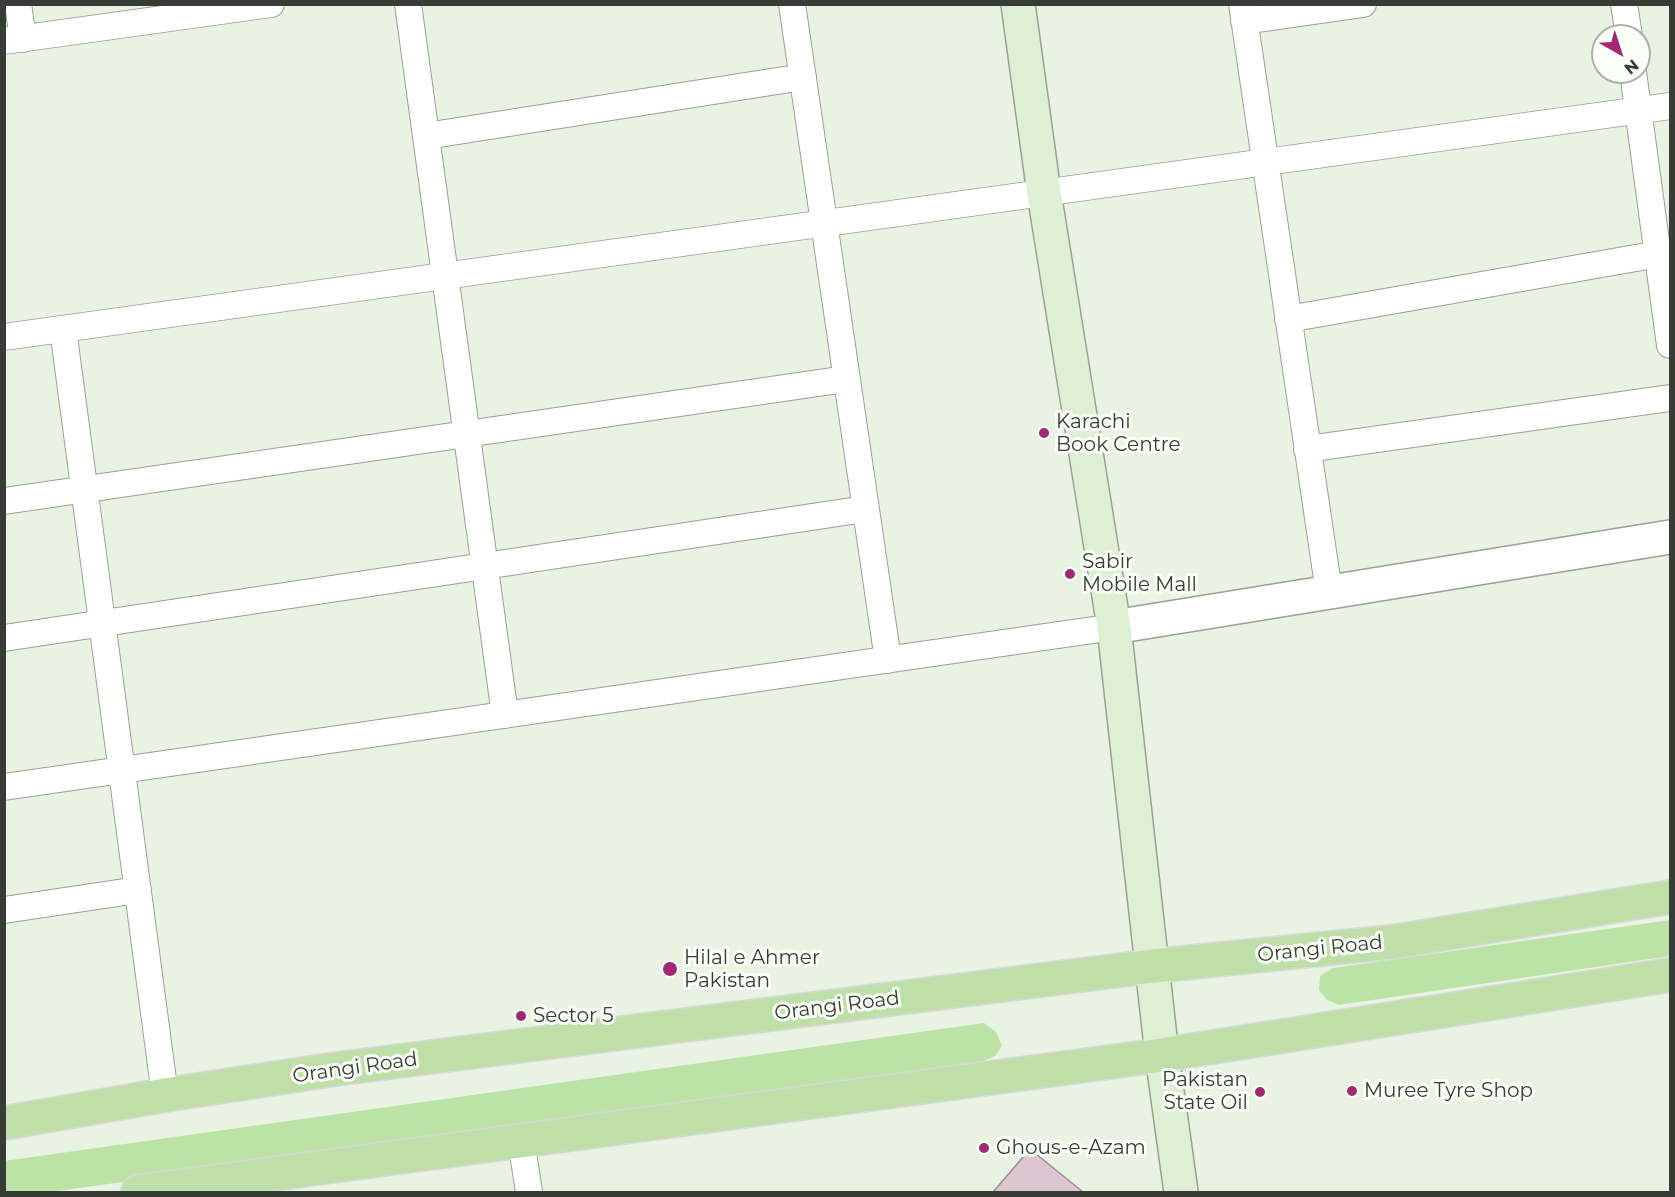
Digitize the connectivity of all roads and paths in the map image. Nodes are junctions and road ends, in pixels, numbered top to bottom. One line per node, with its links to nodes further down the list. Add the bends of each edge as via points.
1 (18, 4): 10 (street)
2 (271, 4): 10 (street)
3 (408, 4): 15 (street)
4 (792, 4): 11 (street)
5 (1018, 4): 17 (main road)
6 (1363, 4): 8 (street)
7 (1624, 4): 9 (street)
8 (1243, 13): 16 (street)
9 (1627, 24)
10 (14, 40)
11 (803, 77): 15 (street); 18 (street)
12 (1635, 84): 14 (street)
13 (1671, 106): 14 (street)
14 (1639, 111): 16 (street); 19 (street)
15 (426, 136): 20 (street)
16 (1265, 162): 17 (street); 21 (street)
17 (1044, 193): 18 (street); 36 (main road)
18 (824, 224): 20 (street); 25 (street)
19 (1664, 253): 21 (street); 24 (street)
20 (445, 276): 22 (street); 27 (street)
21 (1288, 319): 28 (street)
22 (63, 329): 23 (street); 29 (street)
23 (4, 337)
24 (1671, 345)
25 (846, 380): 27 (street); 31 (street)
26 (1671, 398): 28 (street)
27 (466, 434): 29 (street); 33 (street)
28 (1307, 449): 34 (street)
29 (84, 490): 30 (street); 35 (street)
30 (4, 501)
31 (865, 509): 33 (street); 38 (street)
32 (1671, 537): 34 (street)
33 (484, 566): 35 (street); 39 (street)
34 (1329, 592): 36 (street)
35 (102, 624): 37 (street); 40 (street)
36 (1114, 627): 38 (street); 45 (main road)
37 (4, 639)
38 (888, 660): 39 (street)
39 (505, 715): 40 (street)
40 (121, 770): 41 (street); 42 (street)
41 (4, 787)
42 (138, 890): 44 (street); 48 (street)
43 (1671, 897): 45 (main road, Orangi Road, via 1392,942)
44 (4, 910)
45 (1153, 966): 47 (main road); 48 (main road, Orangi Road)
46 (1671, 975): 47 (main road)
47 (1162, 1054): 50 (main road); 53 (main road)
48 (165, 1095): 49 (main road, Orangi Road)
49 (4, 1123)
50 (521, 1140): 51 (main road); 52 (street)
51 (138, 1192)
52 (530, 1192)
53 (1181, 1192)

